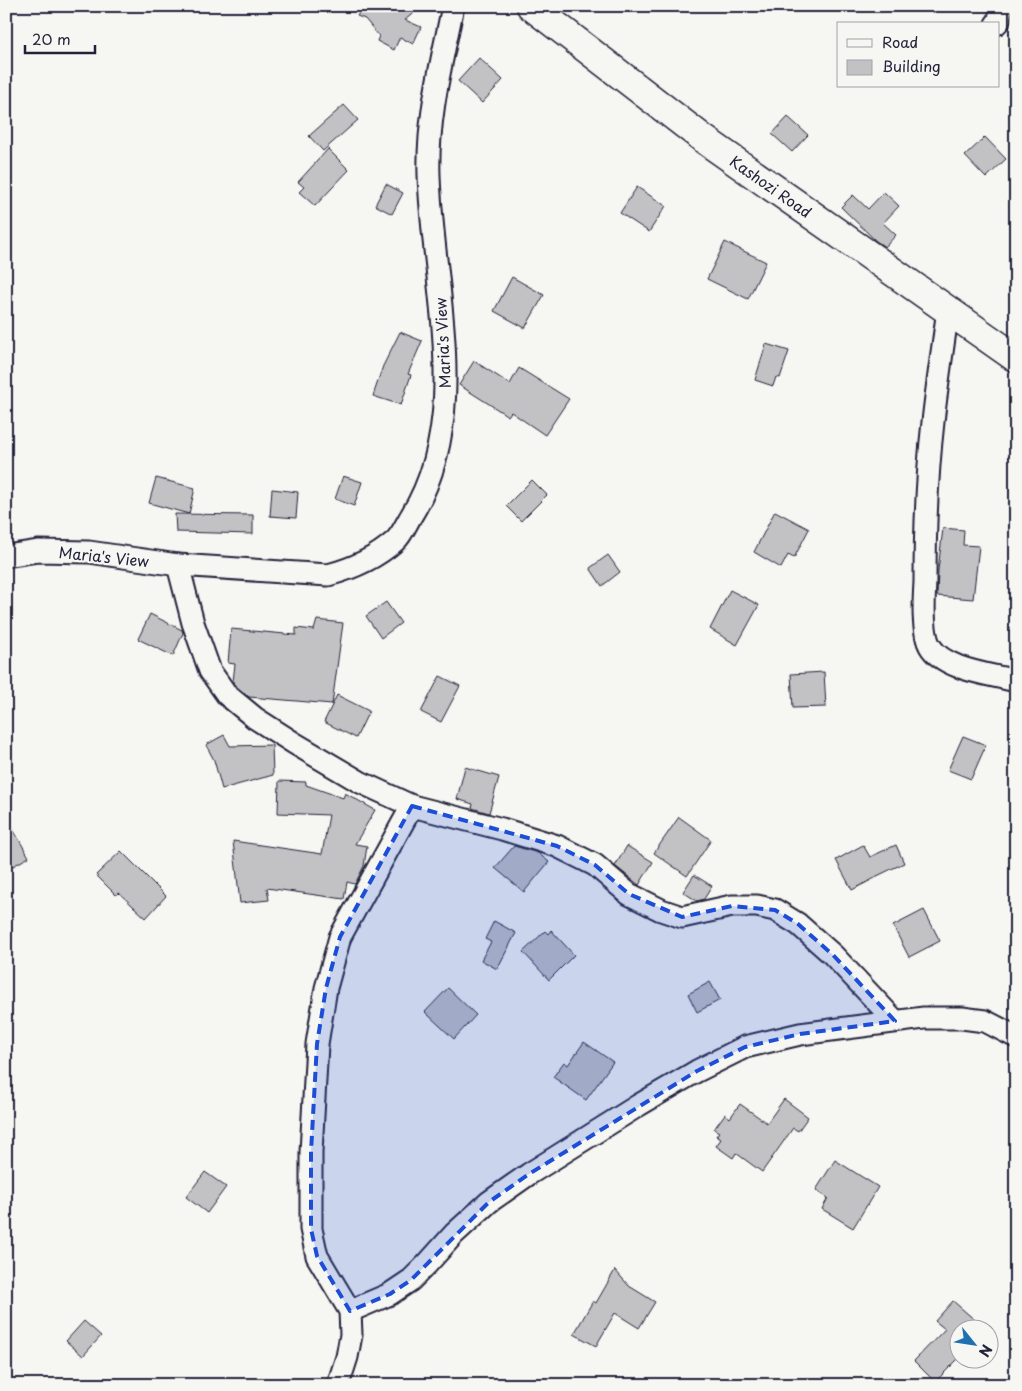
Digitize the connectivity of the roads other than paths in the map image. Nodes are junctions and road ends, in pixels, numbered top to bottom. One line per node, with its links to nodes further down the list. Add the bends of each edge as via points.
1 (453, 6): 8 (street, Maria's View, via 435,100 428,174 445,353 445,402 437,452 422,499 396,540 376,555 341,572 328,575)
2 (531, 6): 5 (main road, Kashozi Road, via 705,140)
3 (1001, 6): 4 (street)
4 (998, 22)
5 (948, 309): 6 (main road, Kashozi Road); 9 (street, via 933,423 925,534 926,635 936,654 952,665)
6 (1016, 358)
7 (6, 556): 8 (street, Maria's View, via 38,551 89,552)
8 (178, 565): 10 (street, via 210,671 227,695 294,744 360,782)
9 (1016, 681)
10 (412, 806): 11 (street, via 557,846 596,865 629,894 682,917 732,906 776,910 833,954); 13 (street, via 340,936 326,988 317,1044 311,1229 317,1256)
11 (895, 1021): 12 (street, via 924,1018 985,1021); 13 (street, via 800,1034 745,1047 697,1071 529,1174 489,1202 411,1280 390,1294)
12 (1016, 1038)
13 (350, 1311): 14 (street, via 350,1342)
14 (338, 1385)

